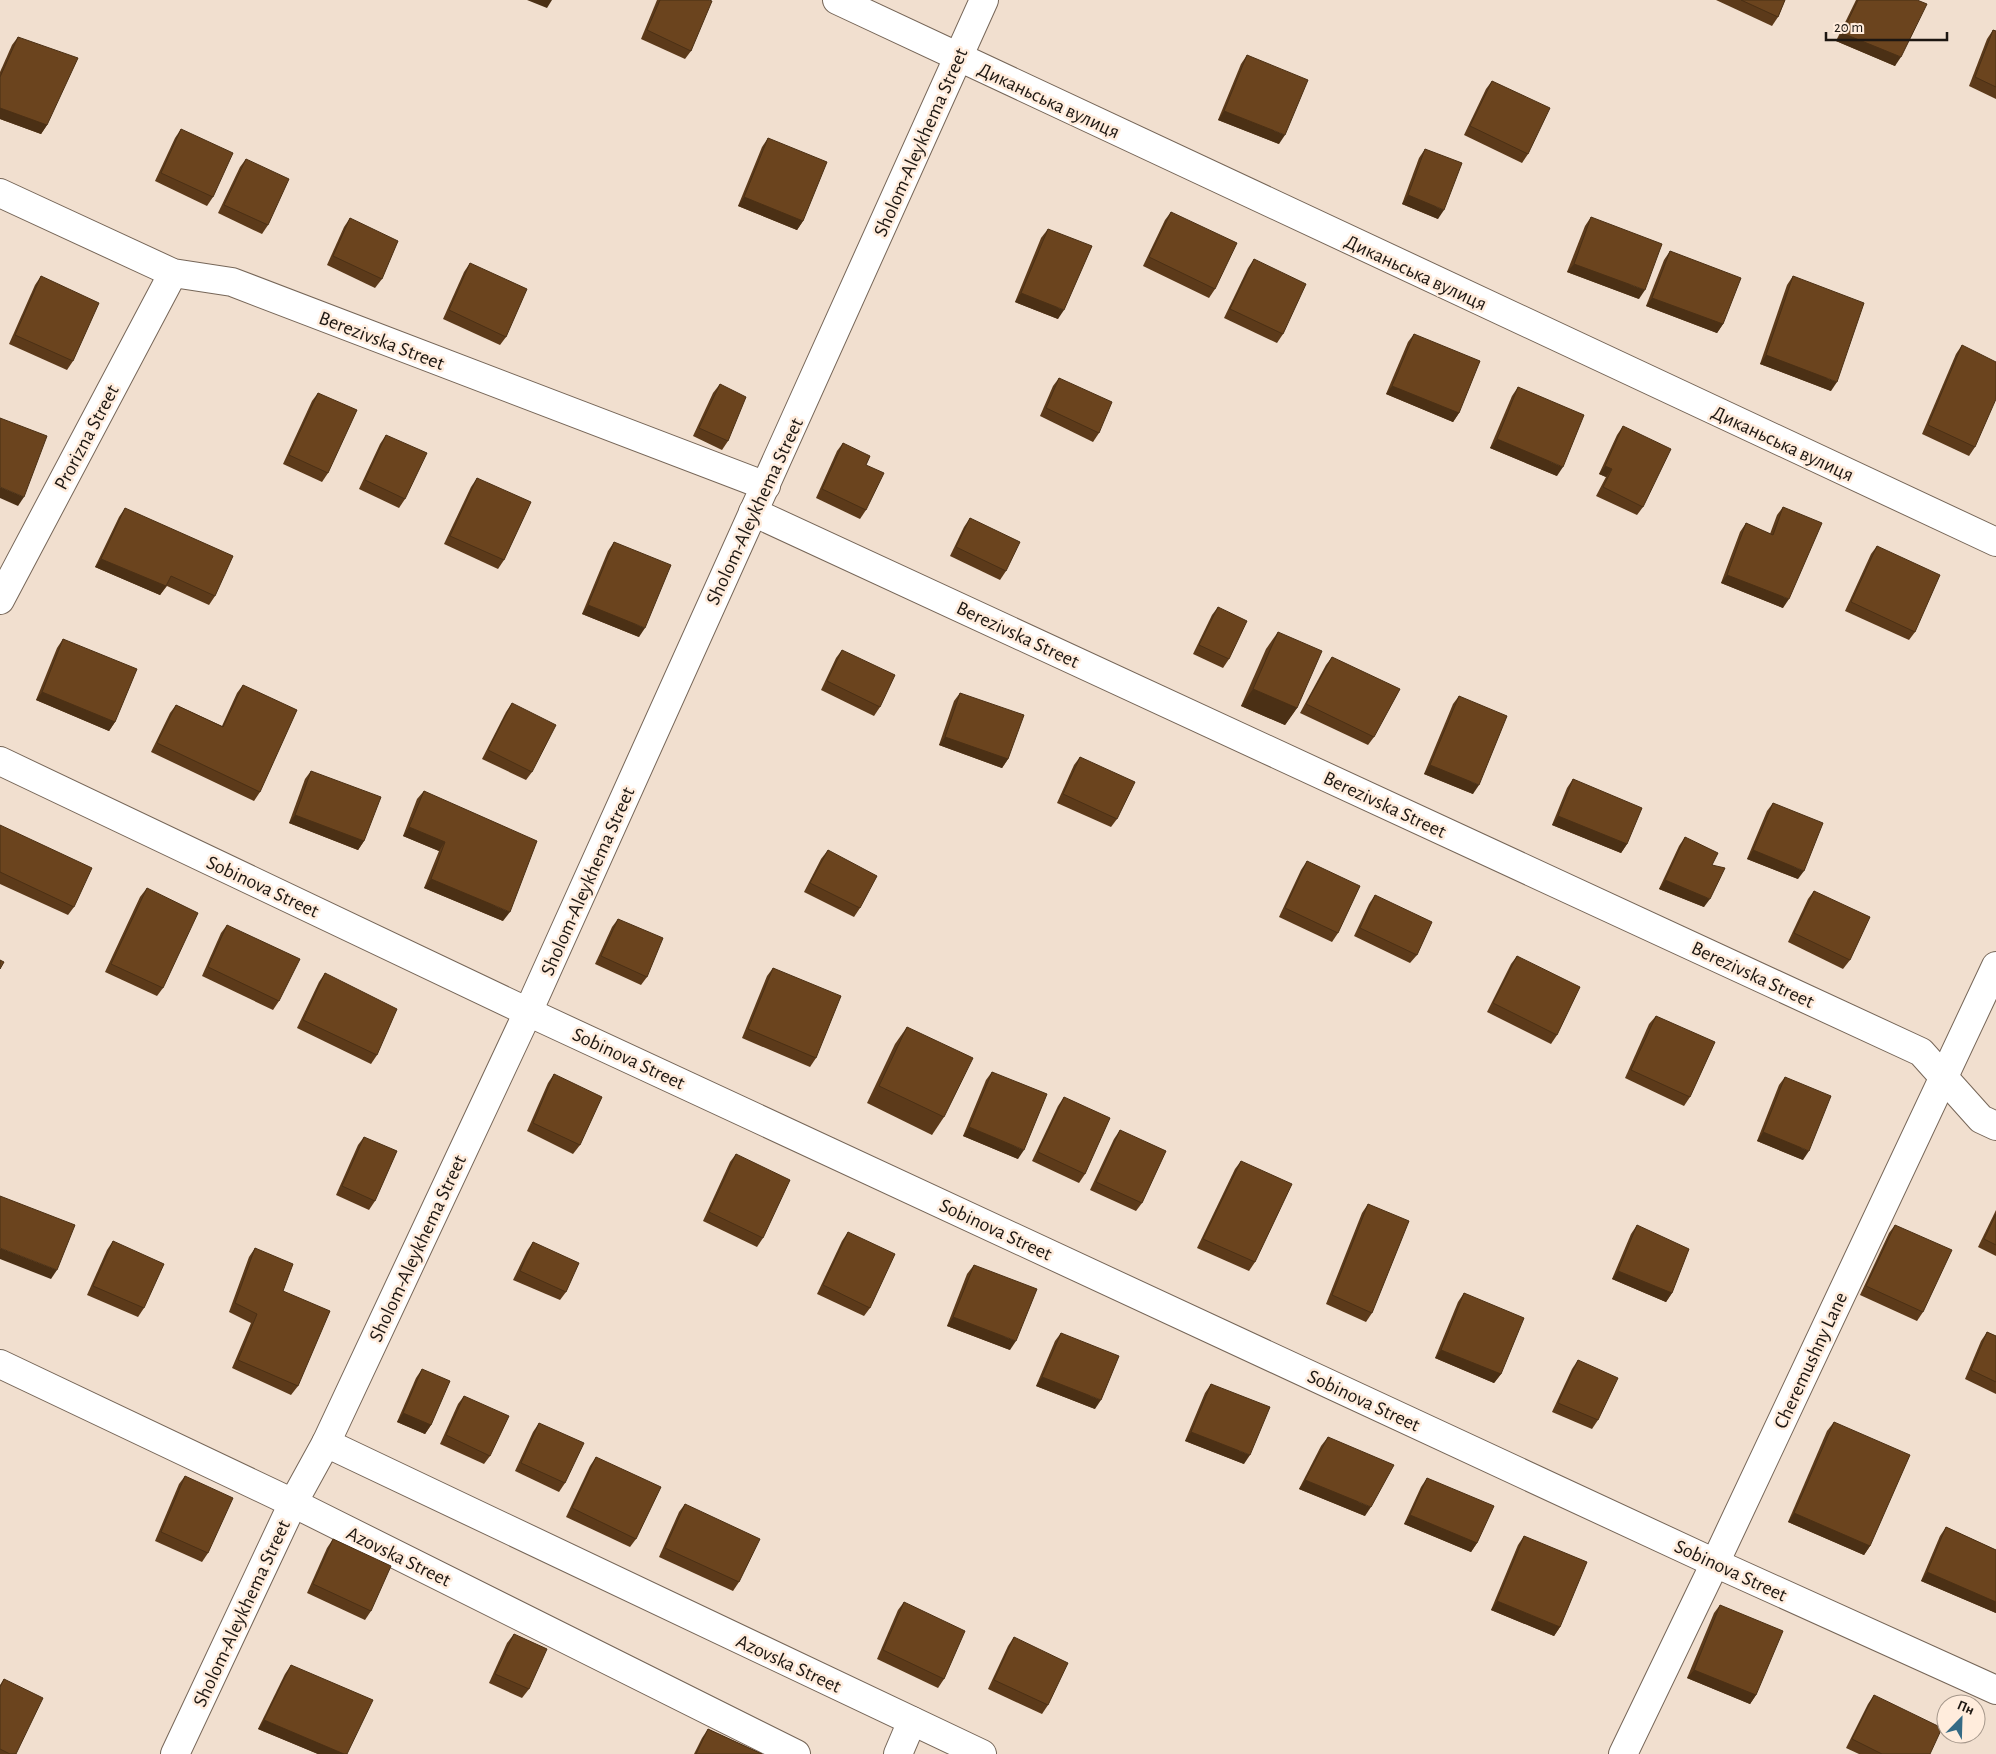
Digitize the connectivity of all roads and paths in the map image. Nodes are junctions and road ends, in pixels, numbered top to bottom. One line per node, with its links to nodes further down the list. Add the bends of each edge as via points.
1 (837, 0): 3 (street, Диканьська вулиця)
2 (984, 0): 3 (street, Sholom-Aleykhema Street)
3 (958, 58): 6 (street, Sholom-Aleykhema Street); 8 (street, Диканьська вулиця)
4 (0, 193): 5 (street, Berezivska Street)
5 (173, 273): 6 (street, Berezivska Street, via 232,282); 9 (street, Prorizna Street)
6 (766, 486): 7 (street, Sholom-Aleykhema Street)
7 (753, 512): 12 (street, Sholom-Aleykhema Street); 13 (street, Berezivska Street, via 1921,1052)
8 (1996, 542)
9 (0, 600)
10 (0, 761): 12 (street, Sobinova Street)
11 (1996, 966): 13 (street, Cheremushny Lane)
12 (528, 1012): 16 (street, Sholom-Aleykhema Street); 18 (street, Sobinova Street)
13 (1943, 1077): 14 (street, Berezivska Street, via 1980,1119); 18 (street, Cheremushny Lane)
14 (1996, 1126)
15 (0, 1364): 17 (street, Azovska Street)
16 (326, 1443): 17 (street, Sholom-Aleykhema Street); 20 (street, Azovska Street)
17 (293, 1503): 21 (street, Sholom-Aleykhema Street); 22 (street, Azovska Street)
18 (1715, 1563): 19 (street, Sobinova Street); 25 (street, Cheremushny Lane)
19 (1996, 1690)
20 (912, 1721): 23 (street); 24 (street, Azovska Street)
21 (175, 1754)
22 (796, 1754)
23 (898, 1754)
24 (982, 1754)
25 (1623, 1754)

